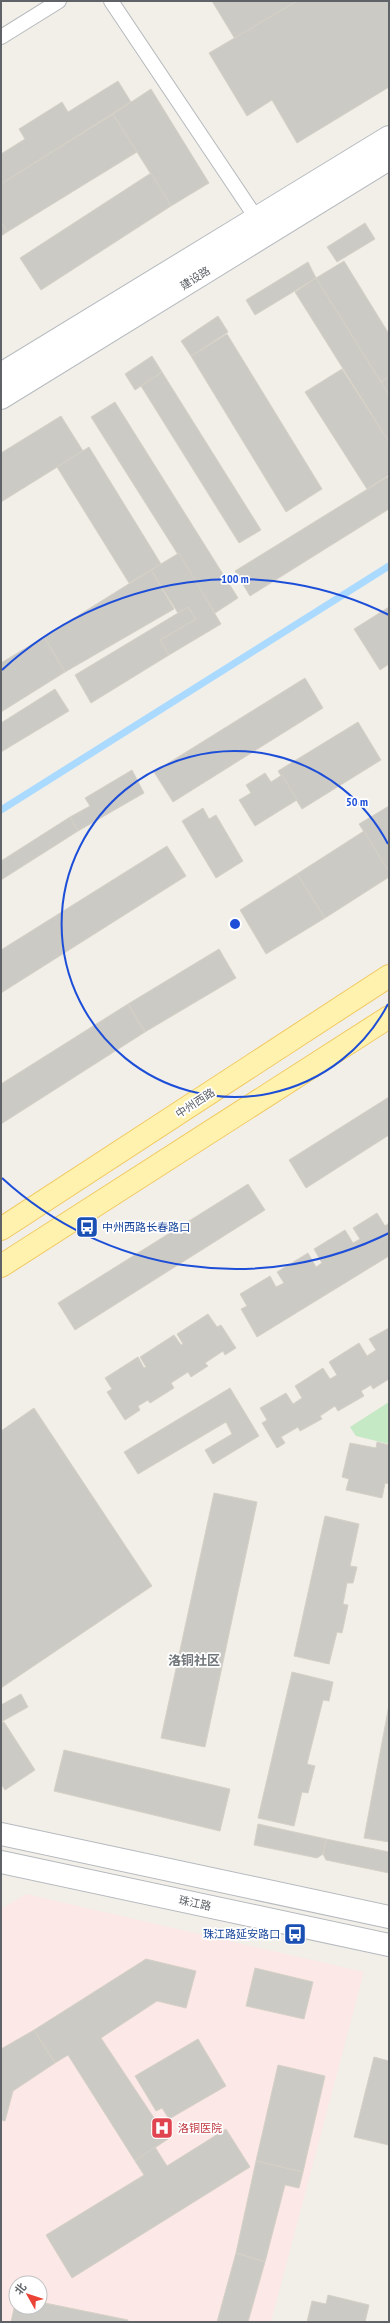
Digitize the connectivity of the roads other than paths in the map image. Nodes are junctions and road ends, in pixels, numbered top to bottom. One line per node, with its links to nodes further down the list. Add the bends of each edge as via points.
1 (59, 1): 3 (lane)
2 (111, 1): 6 (lane)
3 (1, 37)
4 (389, 137): 6 (street, 建设路)
5 (389, 159): 6 (street, 建设路)
6 (262, 225): 7 (street, 建设路); 8 (street, 建设路)
7 (1, 374)
8 (1, 398)
9 (389, 976): 11 (main road, 中州西路)
10 (389, 1017): 12 (main road)
11 (1, 1229)
12 (1, 1266)
13 (1, 1834): 15 (street)
14 (1, 1862): 16 (street, 珠江路)
15 (389, 1917)
16 (389, 1945)

